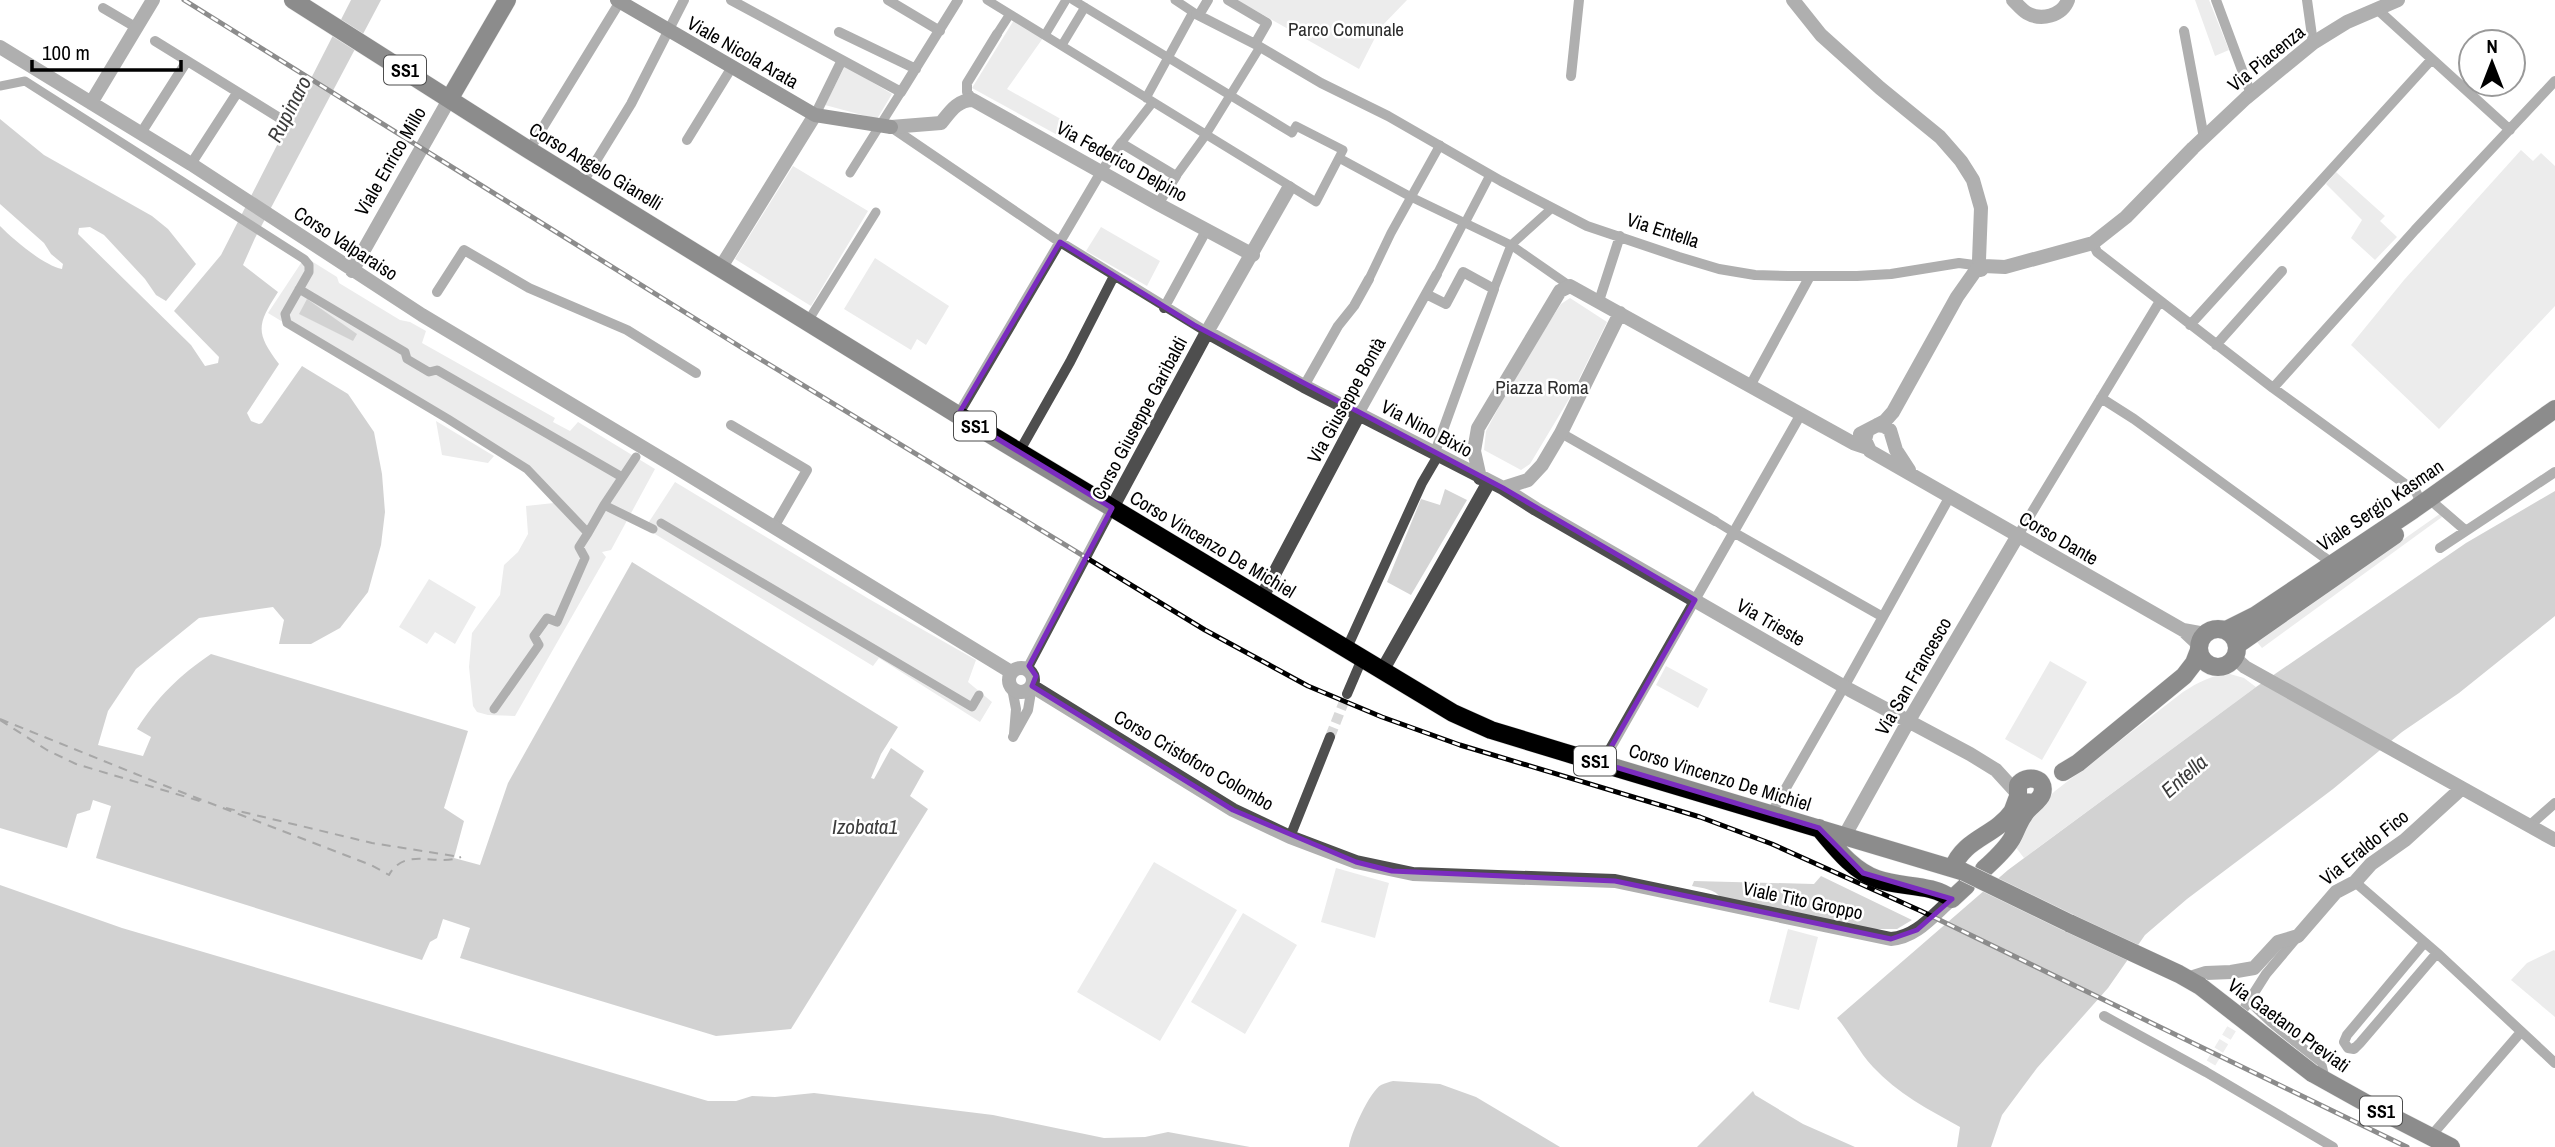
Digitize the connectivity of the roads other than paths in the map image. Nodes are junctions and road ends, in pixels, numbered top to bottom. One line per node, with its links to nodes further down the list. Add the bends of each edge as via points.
1 (153, 0): 27 (street)
2 (293, 0): 52 (main road, SS1)
3 (507, 0): 52 (main road, Viale Enrico Millo)
4 (684, 0): 28 (street)
5 (731, 0): 41 (street)
6 (888, 0): 29 (street)
7 (987, 0): 25 (street)
8 (1066, 0): 33 (street)
9 (1073, 0): 22 (street)
10 (1175, 0): 26 (street)
11 (1208, 0): 26 (street)
12 (1228, 0): 37 (street, via 1267,23)
13 (1578, 0): 45 (street)
14 (1793, 0): 86 (street, via 1821,36 1940,136 1961,160 1981,208)
15 (2013, 0): 16 (street, via 2027,13 2044,17 2057,14)
16 (2068, 0)
17 (2216, 0): 50 (street)
18 (2307, 0): 35 (street)
19 (2398, 0): 24 (street, Via Piacenza)
20 (619, 1): 28 (main road, Viale Nicola Arata); 66 (street)
21 (956, 3): 29 (street)
22 (1085, 7): 36 (street); 39 (street)
23 (103, 8): 27 (street)
24 (2378, 10): 35 (street, Via Piacenza, via 2347,22); 40 (street)
25 (1010, 14): 32 (street); 33 (street)
26 (1196, 14): 37 (street, Via Entella); 39 (street)
27 (137, 28): 55 (street)
28 (667, 30): 43 (main road, Viale Nicola Arata); 73 (street, via 631,104)
29 (940, 31): 44 (street)
30 (2184, 31): 62 (street)
31 (839, 32): 44 (street)
32 (997, 34): 53 (street, via 967,83)
33 (1045, 35): 36 (street)
34 (155, 41): 42 (street)
35 (2314, 43): 50 (street, Via Piacenza)
36 (1062, 45): 54 (street)
37 (1257, 46): 51 (street); 65 (street, Via Entella)
38 (0, 47): 55 (street, Corso Valparaiso)
39 (1167, 57): 51 (street); 54 (street)
40 (2432, 59): 59 (street); 104 (street)
41 (842, 60): 48 (street); 56 (street)
42 (187, 61): 49 (street); 60 (street)
43 (732, 67): 56 (main road, Viale Nicola Arata); 63 (street)
44 (916, 69): 48 (street)
45 (1571, 76)
46 (2555, 81): 59 (street)
47 (0, 86): 95 (street, via 24,81 304,259 309,272)
48 (901, 92): 58 (street)
49 (237, 93): 57 (street); 68 (street)
50 (2251, 94): 62 (street, Via Piacenza)
51 (1230, 95): 61 (street); 67 (street, via 1293,133 1296,126 1343,150)
52 (450, 98): 66 (main road, Corso Angelo Gianelli / SS1); 88 (street, Viale Enrico Millo)
53 (973, 100): 58 (street, via 956,105 941,123); 69 (street, Via Federico Delpino)
54 (1150, 100): 61 (street); 64 (street)
55 (90, 103): 60 (street, Corso Valparaiso)
56 (815, 115): 58 (main road); 87 (street)
57 (285, 122)
58 (886, 126): 70 (street); 82 (street)
59 (2510, 130): 110 (street)
60 (141, 133): 68 (street, Corso Valparaiso)
61 (1205, 136): 72 (street); 74 (street)
62 (2204, 138): 83 (street, Via Piacenza, via 2126,217)
63 (687, 140)
64 (1121, 142): 69 (street); 72 (street)
65 (1440, 145): 71 (street, Via Entella); 75 (street)
66 (529, 150): 73 (main road, Corso Angelo Gianelli / SS1)
67 (1339, 158): 74 (street, via 1315,202); 75 (street)
68 (191, 164): 88 (street, Corso Valparaiso)
69 (1101, 172): 76 (street, Via Federico Delpino); 82 (street)
70 (850, 173)
71 (1490, 175): 77 (street, Via Entella); 79 (street, Via Giuseppe Bontà)
72 (1176, 176): 76 (street)
73 (583, 182): 87 (main road, Corso Angelo Gianelli / SS1)
74 (1289, 188): 85 (street, Corso Giuseppe Garibaldi)
75 (1411, 197): 79 (street); 93 (street)
76 (1158, 204): 80 (street, Via Federico Delpino)
77 (1552, 208): 81 (street, Via Entella); 84 (street)
78 (876, 212): 103 (street)
79 (1464, 223): 84 (street); 90 (street, Via Giuseppe Bontà)
80 (1207, 229): 85 (street, Via Federico Delpino); 101 (street)
81 (1620, 236): 92 (street, Via Entella, via 1719,269); 99 (street)
82 (1060, 242): 91 (street); 115 (street)
83 (2092, 243): 86 (street, Via Entella, via 2006,267); 100 (street, via 2097,252)
84 (1511, 245): 94 (street); 96 (street)
85 (1253, 254): 105 (street, Corso Giuseppe Garibaldi)
86 (1978, 265): 92 (street, Via Entella); 119 (street)
87 (721, 267): 103 (main road, SS1)
88 (352, 271): 135 (street, Corso Valparaiso)
89 (2282, 271): 106 (street)
90 (1437, 274): 98 (street, Via Giuseppe Bontà)
91 (1114, 276): 101 (street); 122 (street)
92 (1810, 276): 109 (street)
93 (1369, 279): 108 (street)
94 (1570, 286): 99 (street); 128 (street, via 1560,291 1478,428 1474,451)
95 (299, 289): 126 (street, via 405,352 407,359 429,372 437,370); 138 (street, via 285,314 287,323 527,469)
96 (1494, 289): 98 (street, via 1463,272 1446,304); 123 (street)
97 (437, 292): 107 (street, via 464,250 530,288 627,330)
98 (1426, 294): 113 (street, Via Giuseppe Bontà)
99 (1599, 301): 102 (street)
100 (2160, 301): 104 (street); 111 (street)
101 (1164, 308): 105 (street)
102 (1620, 313): 109 (street, Corso Dante); 120 (street)
103 (808, 321): 115 (main road, SS1)
104 (2190, 325): 106 (street)
105 (1207, 332): 108 (street, Via Nino Bixio); 132 (street, Corso Giuseppe Garibaldi)
106 (2216, 345): 110 (street)
107 (696, 373)
108 (1304, 386): 113 (street, Via Nino Bixio)
109 (1750, 386): 114 (street, Corso Dante)
110 (2273, 388): 133 (street, via 2417,494)
111 (2101, 398): 139 (street); 141 (street)
112 (2555, 409): 133 (main road, Viale Sergio Kasman)
113 (1359, 414): 123 (street, Via Nino Bixio); 142 (street, Via Giuseppe Bontà)
114 (1801, 414): 118 (street, Corso Dante); 137 (street)
115 (958, 415): 122 (main road, SS1)
116 (2555, 423): 130 (main road, Viale Sergio Kasman)
117 (731, 425): 135 (street, via 807,470)
118 (1828, 429): 119 (street, Corso Dante); 121 (street, Corso Dante)
119 (1882, 432): 121 (street, via 1865,440); 121 (street, via 1887,452); 127 (street, Corso Dante)
120 (1561, 433): 128 (street, via 1528,480); 134 (street)
121 (1871, 451): 127 (street, Corso Dante)
122 (1019, 452): 132 (main road, SS1)
123 (1437, 453): 128 (street, Via Nino Bixio); 146 (street)
124 (636, 457): 126 (street)
125 (2555, 472): 136 (street)
126 (622, 477): 131 (street)
127 (1917, 479): 129 (street, Corso Dante)
128 (1491, 482): 143 (street, Via Trieste); 151 (street)
129 (1949, 498): 139 (street, Corso Dante); 144 (street)
130 (2436, 505): 136 (street); 147 (main road, Viale Sergio Kasman)
131 (608, 507): 138 (street); 158 (street, via 654,526 972,707)
132 (1112, 508): 142 (main road, Corso Vincenzo De Michiel / SS1); 150 (street, Corso Giuseppe Garibaldi)
133 (2413, 510): 141 (main road, Viale Sergio Kasman)
134 (1715, 522): 137 (street)
135 (774, 527): 152 (street)
136 (2465, 530): 140 (street)
137 (1733, 532): 143 (street); 144 (street)
138 (588, 533): 159 (street, via 579,547 585,558 556,622 547,618 534,636 539,645)
139 (2017, 537): 145 (street, Corso Dante); 160 (street, Via San Francesco)
140 (2440, 548)
141 (2332, 563): 147 (main road, Viale Sergio Kasman, via 2256,615)
142 (1262, 597): 146 (main road, Corso Vincenzo De Michiel / SS1)
143 (1695, 600): 155 (street, Via Trieste); 162 (street)
144 (1883, 617): 155 (street)
145 (2201, 643): 147 (main road, via 2219,629); 149 (main road, via 2206,663); 153 (main road)
146 (1346, 650): 148 (main road, Corso Vincenzo De Michiel / SS1)
147 (2236, 650): 149 (main road, via 2225,666); 163 (street)
148 (1362, 659): 151 (main road, Corso Vincenzo De Michiel / SS1); 157 (street)
149 (2213, 667): 153 (main road)
150 (1027, 669): 152 (street); 154 (street, via 1034,679)
151 (1382, 671): 162 (main road, Corso Vincenzo De Michiel / SS1, via 1472,723)
152 (1011, 672): 156 (street)
153 (2184, 676): 164 (main road, via 2078,764)
154 (1032, 686): 156 (street, via 1022,693); 156 (street, via 1028,710 1013,737 1016,709); 170 (street, Corso Cristoforo Colombo, via 1179,779)
155 (1844, 687): 160 (street, Via Trieste); 166 (street)
156 (1012, 688)
157 (1347, 694)
158 (979, 695)
159 (494, 709)
160 (1908, 722): 164 (street, Via Trieste, via 1984,762); 169 (street, Via San Francesco)
161 (1330, 737): 170 (street)
162 (1602, 763): 166 (main road, Corso Vincenzo De Michiel / SS1)
163 (2462, 788): 167 (street); 176 (street, Via Eraldo Fico, via 2371,864)
164 (2029, 793): 173 (main road, via 2012,839); 174 (main road, Viale Tito Groppo, via 2001,822 1963,849)
165 (2555, 803): 167 (street)
166 (1771, 814): 168 (main road, Corso Vincenzo De Michiel / SS1)
167 (2529, 826): 171 (street)
168 (1819, 828): 169 (main road, Corso Vincenzo De Michiel / SS1); 175 (main road, via 1863,873)
169 (1845, 835): 172 (main road, Corso Vincenzo De Michiel / SS1)
170 (1290, 837): 177 (street, Corso Cristoforo Colombo, via 1356,862 1413,874)
171 (2555, 841)
172 (1871, 843): 174 (main road, Corso Vincenzo De Michiel / SS1); 175 (main road, via 1868,864)
173 (1984, 869)
174 (1961, 875): 178 (main road, Viale Tito Groppo); 182 (main road, Corso Vincenzo De Michiel / SS1, bridge)
175 (1891, 882): 178 (main road, via 1944,893)
176 (2356, 882): 179 (street, Via Eraldo Fico, via 2336,892); 180 (street)
177 (1633, 884): 178 (street, Viale Tito Groppo, via 1891,939 1917,930)
178 (1952, 899)
179 (2298, 936): 182 (street, via 2277,942 2254,968 2206,973); 186 (street, Via Eraldo Fico, via 2247,1004 2321,1063)
180 (2424, 943): 181 (street); 181 (street, via 2347,1035 2347,1048 2360,1043)
181 (2437, 953): 184 (street)
182 (2189, 980): 186 (main road, Via Gaetano Previati / SS1, bridge)
183 (2104, 1016): 188 (street, via 2209,1068)
184 (2521, 1032): 185 (street); 187 (street)
185 (2555, 1063)
186 (2319, 1077): 187 (main road, Via Gaetano Previati / SS1)
187 (2431, 1136): 189 (main road, Via Gaetano Previati / SS1)
188 (2333, 1147)
189 (2451, 1147)

